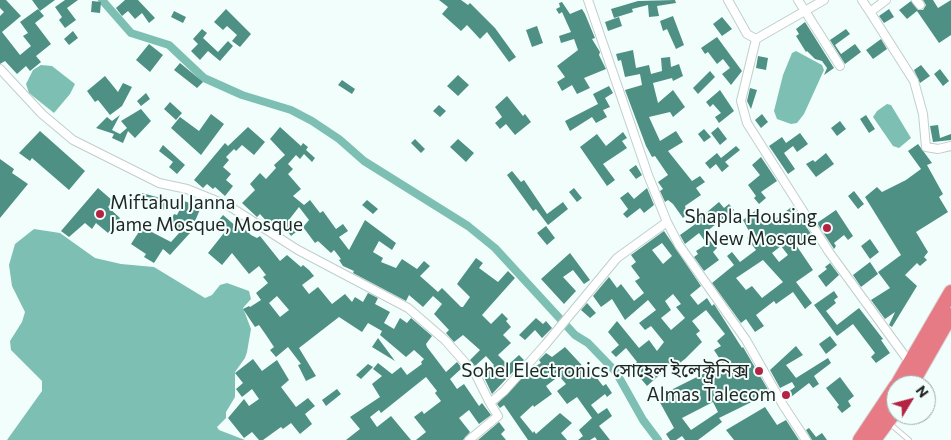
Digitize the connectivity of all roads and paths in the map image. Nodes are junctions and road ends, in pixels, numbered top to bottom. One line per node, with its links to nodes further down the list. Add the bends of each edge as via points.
1 (588, 0): 13 (street)
2 (728, 0): 9 (street, via 748,34)
3 (798, 0): 7 (street)
4 (824, 0): 7 (street)
5 (862, 0): 8 (street)
6 (886, 0): 8 (street)
7 (805, 11): 9 (street); 10 (street)
8 (870, 12): 12 (street, via 914,81 926,147 938,150)
9 (756, 39): 16 (street, via 741,101 747,123 830,252)
10 (840, 66)
11 (0, 69): 20 (street, via 42,114 74,140 159,183 187,189 229,206 298,250 408,308 445,340 476,375)
12 (951, 146)
13 (667, 222): 20 (street, via 617,258 545,345); 24 (street, via 679,245 746,340)
14 (951, 292): 16 (highway)
15 (951, 315): 18 (highway)
16 (910, 363): 17 (highway)
17 (903, 375)
18 (917, 375)
19 (886, 401): 25 (highway)
20 (490, 403): 23 (street, via 498,416)
21 (886, 424): 26 (highway)
22 (892, 425): 27 (lane)
23 (468, 440)
24 (806, 440)
25 (860, 440)
26 (874, 440)
27 (909, 440)

